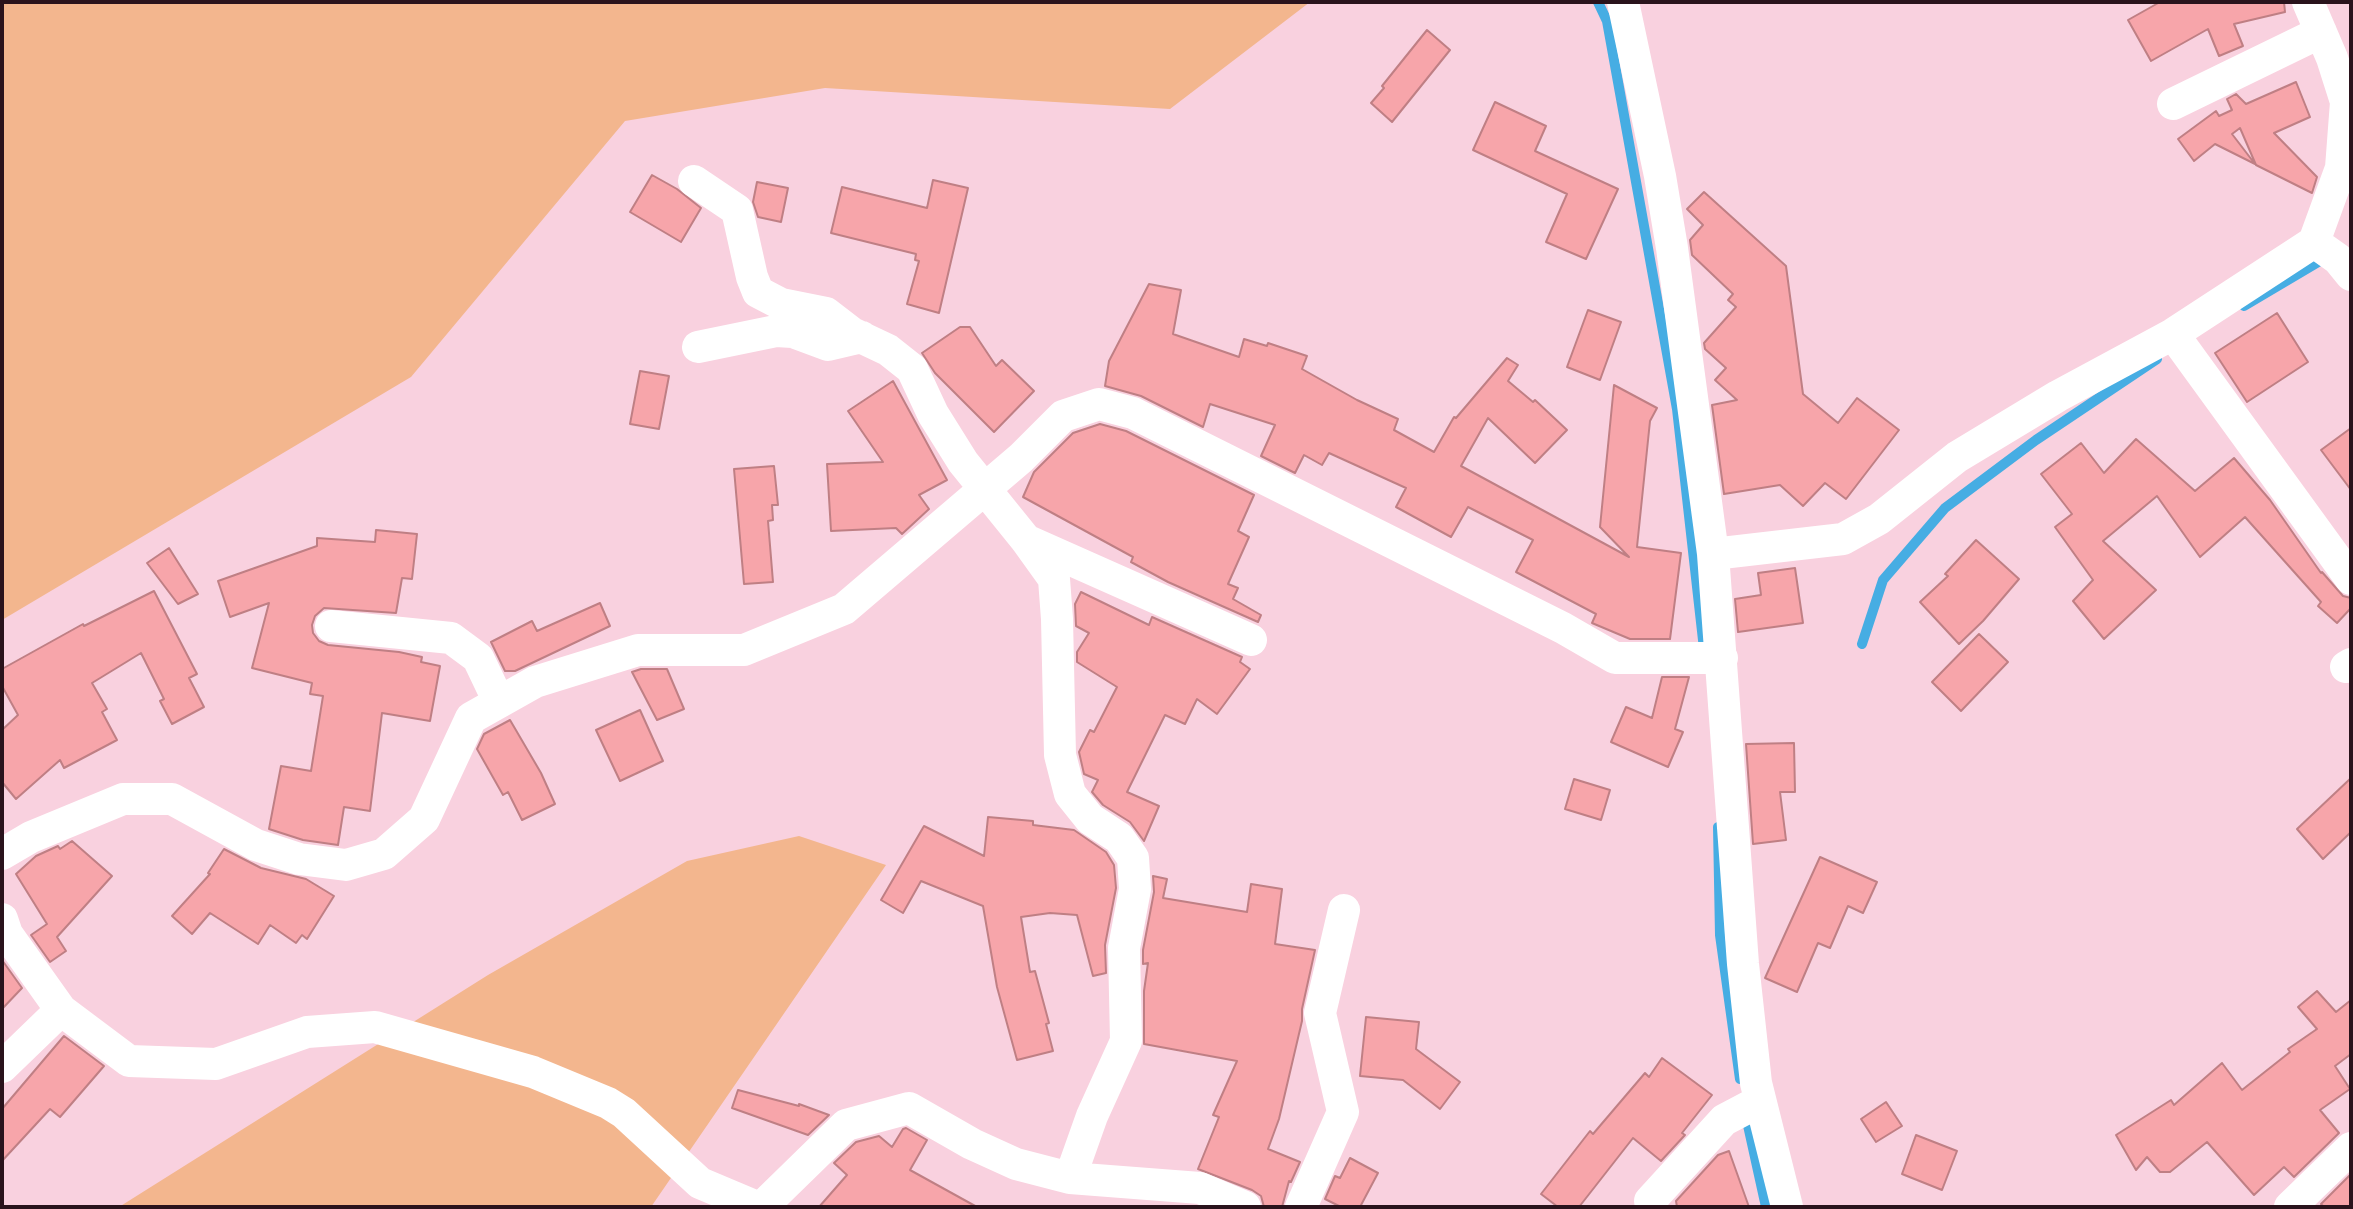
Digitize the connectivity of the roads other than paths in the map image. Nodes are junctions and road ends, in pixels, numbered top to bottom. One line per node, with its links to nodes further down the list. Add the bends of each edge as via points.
1 (1623, 2): 12 (street, via 1672,248)
2 (2308, 2): 3 (street)
3 (2321, 32): 4 (street); 6 (street, via 2346,102)
4 (2173, 104)
5 (694, 181): 8 (street, via 737,210 758,292 781,304 826,313)
6 (2334, 259): 7 (street)
7 (2173, 334): 12 (street, via 1957,457 1879,519 1843,539); 13 (street)
8 (862, 337): 9 (street, via 828,345 776,331); 10 (street, via 912,369 933,414)
9 (698, 347)
10 (984, 491): 11 (street); 16 (street, via 1063,416 1099,404 1133,413 1615,658); 17 (street, via 844,609 744,650 638,650 535,682)
11 (1026, 540): 15 (street); 25 (street, via 1054,579 1060,755 1070,794 1090,819 1119,838 1133,858 1135,889 1124,948 1126,1041)
12 (1713, 554): 16 (street)
13 (2351, 579)
14 (331, 626): 17 (street, via 451,638 478,658)
15 (1251, 640)
16 (1722, 658): 23 (street, via 1743,964)
17 (499, 702): 18 (street, via 471,718 424,819 384,854 346,865 299,859 256,845 172,799 123,799)
18 (2, 854)
19 (1344, 910): 29 (street, via 1320,1013 1343,1112)
20 (2, 919): 21 (street)
21 (61, 1010): 22 (street); 27 (street, via 129,1061 216,1064 307,1032 375,1027 460,1049 608,1103 700,1183)
22 (2, 1067)
23 (1760, 1101): 26 (street, via 1724,1120); 30 (street)
24 (2351, 1148): 31 (street)
25 (1070, 1178): 27 (street, via 1016,1164 909,1108 846,1125); 28 (street, via 1200,1188)
26 (1650, 1201)
27 (760, 1207)
28 (1245, 1207)
29 (1301, 1207)
30 (1787, 1207)
31 (2290, 1207)

